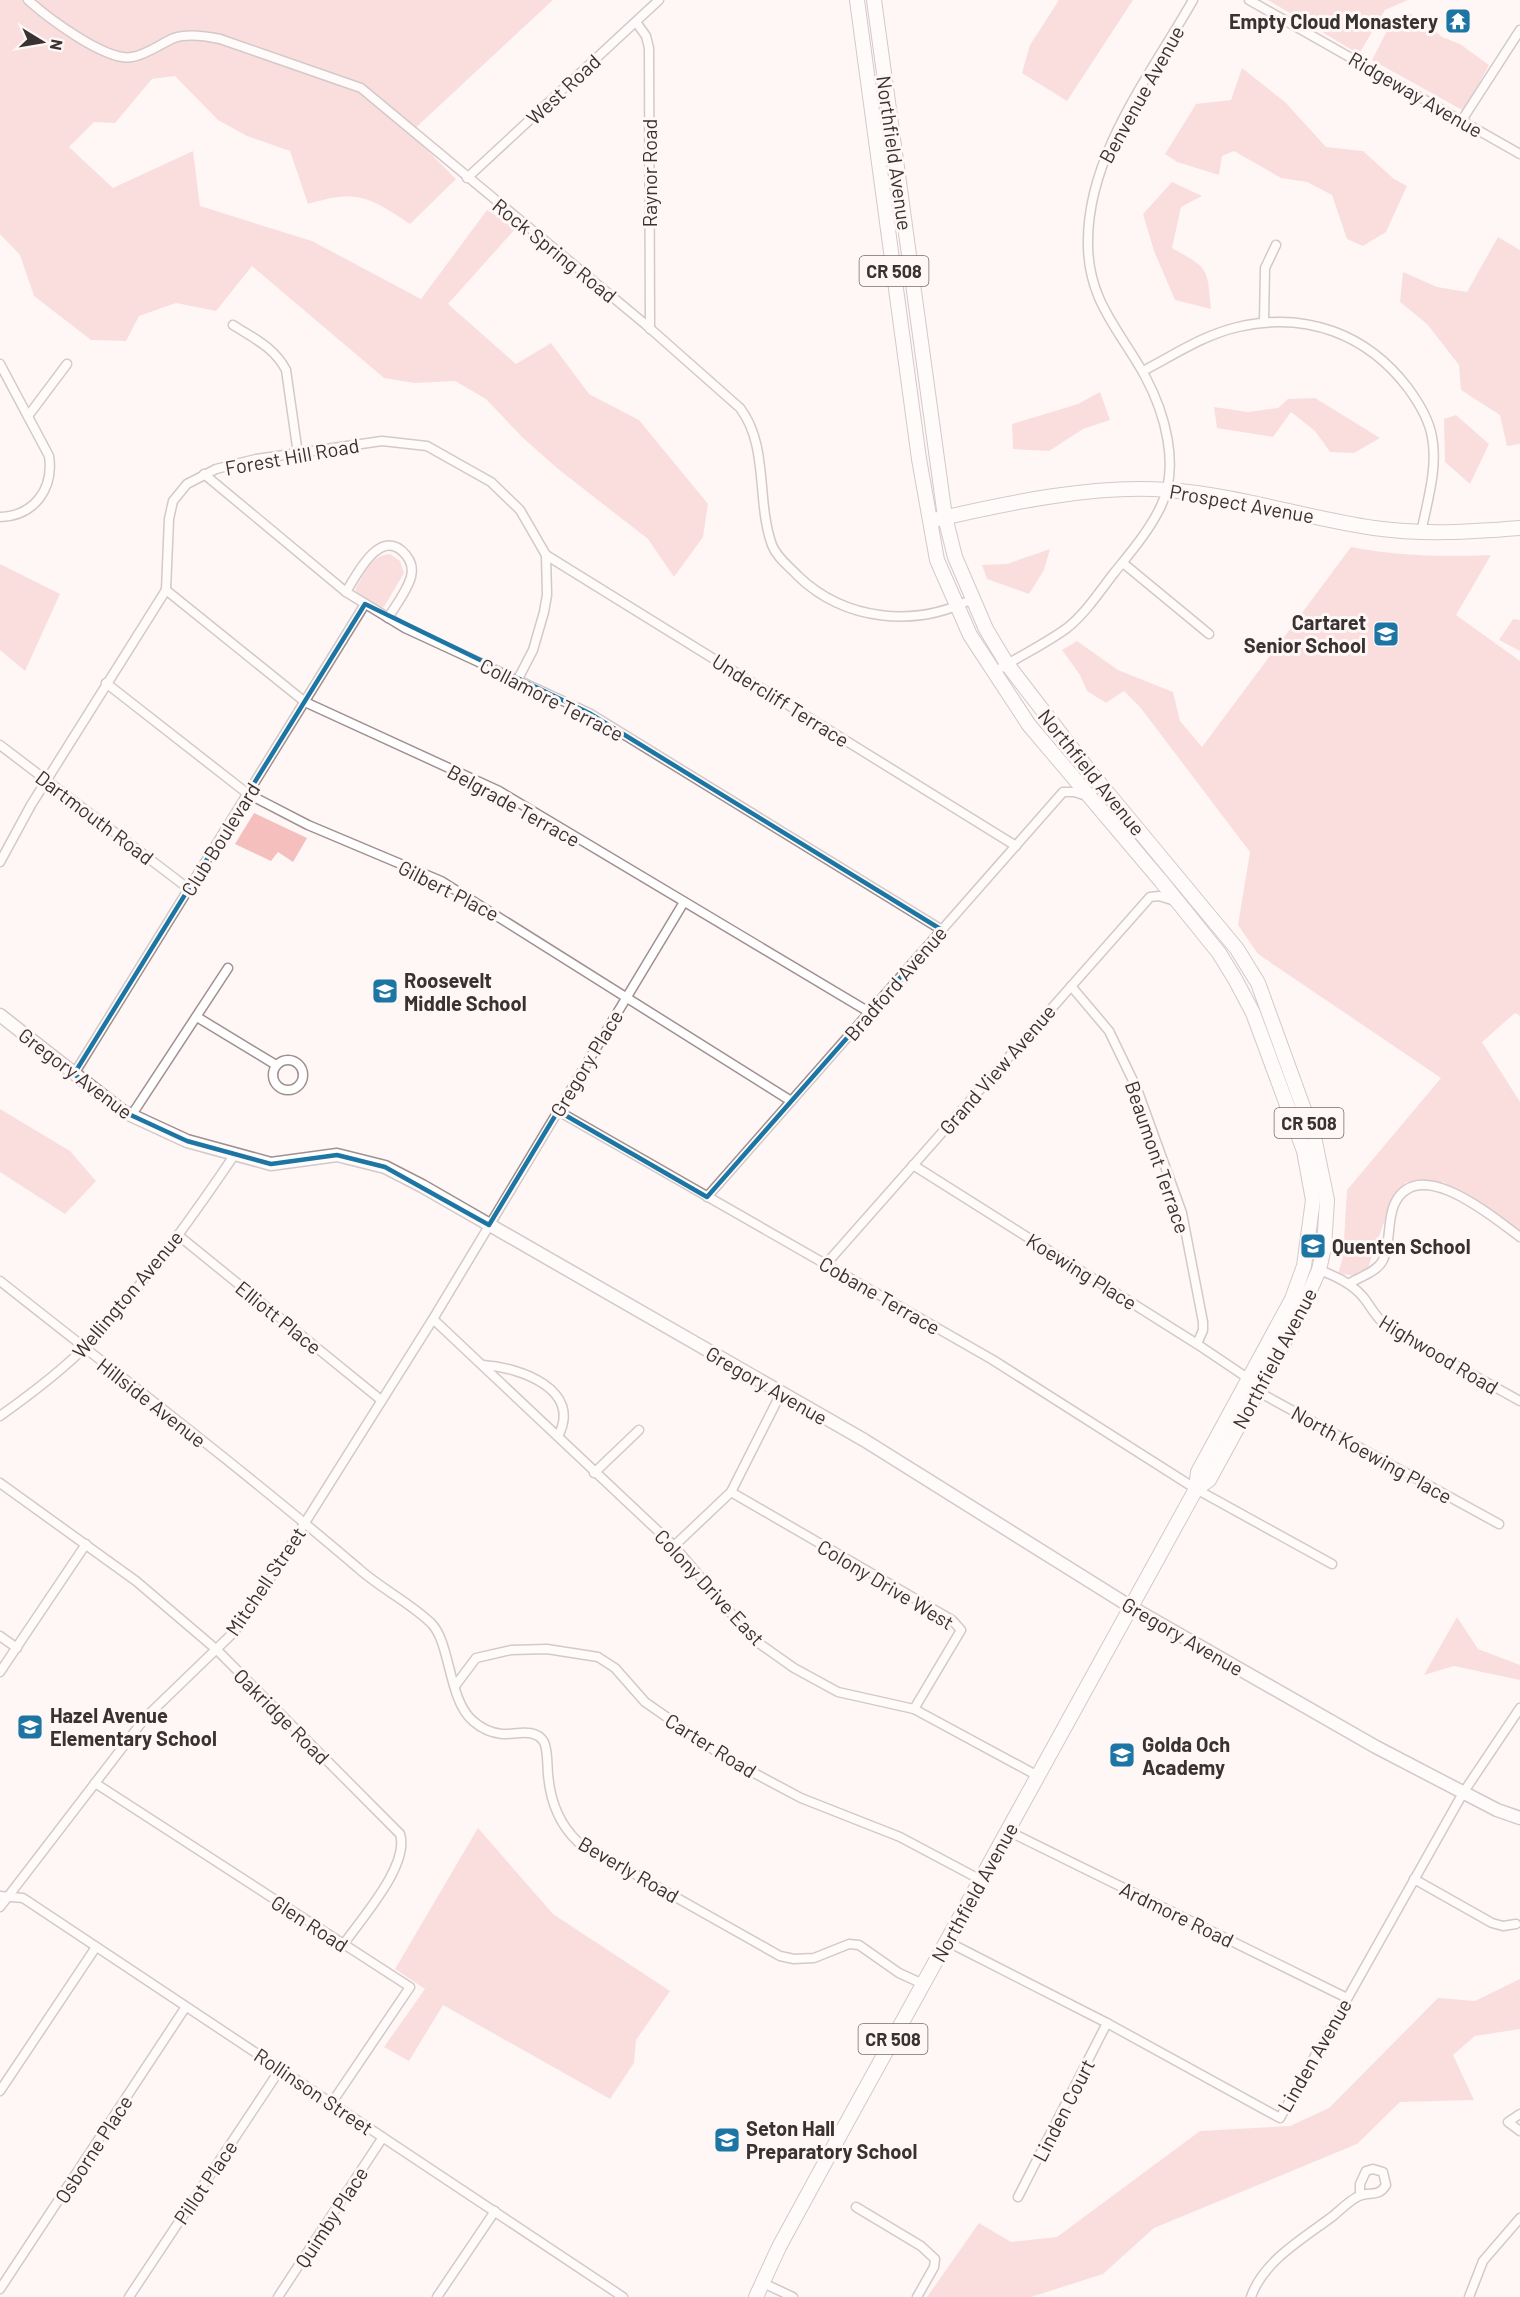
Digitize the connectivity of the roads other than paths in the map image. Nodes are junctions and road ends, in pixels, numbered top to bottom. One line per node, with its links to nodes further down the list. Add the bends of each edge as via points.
1 (28, 0): 13 (street, Rock Spring Road, via 53,22 113,56 132,57 176,38 200,35 339,79 361,88)
2 (659, 0): 7 (street, West Road)
3 (857, 0): 10 (main road, Northfield Avenue / CR 508)
4 (874, 0): 9 (main road, Northfield Avenue / CR 508)
5 (1193, 0): 20 (street, Benvenue Avenue, via 1106,153 1090,205 1088,243 1093,285 1109,321)
6 (1249, 0): 11 (street, Ridgeway Avenue)
7 (636, 22): 13 (street, West Road); 17 (street, Raynor Road, via 649,48)
8 (1520, 30): 11 (street)
9 (882, 62): 10 (main road); 26 (main road, Northfield Avenue / CR 508)
10 (865, 64): 27 (main road, Northfield Avenue / CR 508)
11 (1462, 120): 12 (street, Ridgeway Avenue)
12 (1520, 154)
13 (467, 178): 17 (street, Rock Spring Road)
14 (1276, 244): 15 (street, via 1265,268)
15 (1264, 322): 20 (street, via 1216,333); 29 (street, via 1306,325 1356,340 1380,356 1416,398 1429,424 1434,452)
16 (233, 326): 22 (street, via 268,346 283,364)
17 (650, 329): 36 (street, Rock Spring Road, via 750,420 772,546 809,587 838,604 869,615)
18 (0, 364): 21 (street)
19 (67, 364): 21 (street)
20 (1143, 371): 24 (street, Benvenue Avenue, via 1165,426 1169,466)
21 (28, 416): 25 (street, via 49,456 47,486 28,510)
22 (298, 454): 23 (street, Forest Hill Road, via 230,465); 30 (street, Forest Hill Road, via 381,441 427,446 490,482 510,499)
23 (204, 474): 32 (street, Forest Hill Road, via 187,484 173,501); 33 (street, Collamore Terrace)
24 (1166, 490): 26 (main road, Prospect Avenue, via 1122,489); 29 (main road, Prospect Avenue, via 1212,495 1371,527); 31 (street, Benvenue Avenue, via 1155,517)
25 (0, 517)
26 (945, 517): 27 (main road, Prospect Avenue); 34 (main road, Northfield Avenue / CR 508, via 955,557)
27 (928, 521): 36 (main road, Northfield Avenue / CR 508, via 937,560)
28 (1520, 528): 29 (main road, Prospect Avenue)
29 (1421, 532)
30 (546, 555): 41 (street, Forest Hill Road, via 544,612 533,651); 50 (street, Undercliff Terrace)
31 (1123, 563): 38 (street); 39 (street, Benvenue Avenue, via 1068,627)
32 (166, 590): 42 (street); 43 (street, Belgrade Terrace)
33 (346, 592): 35 (street, Collamore Terrace); 37 (street, via 375,550 389,546 403,552 411,564 411,579)
34 (972, 599): 36 (street, Rock Spring Road); 39 (main road, Northfield Avenue / CR 508)
35 (365, 604): 37 (street, Collamore Terrace); 43 (street, Club Boulevard)
36 (956, 607): 40 (main road, Northfield Avenue / CR 508)
37 (388, 618): 41 (street, Collamore Terrace)
38 (1209, 634)
39 (1007, 664): 40 (street, Benvenue Avenue); 45 (main road, Northfield Avenue / CR 508)
40 (993, 673): 46 (main road, Northfield Avenue / CR 508, via 1029,725)
41 (518, 679): 57 (street, Collamore Terrace, via 590,713)
42 (106, 683): 47 (street); 48 (street, Gilbert Place)
43 (305, 702): 48 (street, Club Boulevard); 55 (street, Belgrade Terrace, via 499,791)
44 (0, 746): 47 (street, Dartmouth Road)
45 (1087, 768): 46 (main road); 52 (main road, Northfield Avenue / CR 508)
46 (1075, 778): 49 (main road, Northfield Avenue / CR 508)
47 (46, 780): 51 (street); 54 (street, Dartmouth Road)
48 (248, 794): 54 (street, Club Boulevard); 60 (street, Gilbert Place, via 308,825 441,881)
49 (1092, 798): 50 (street, Bradford Avenue, via 1063,792); 53 (main road, Northfield Avenue / CR 508)
50 (1016, 846): 57 (street, Bradford Avenue)
51 (0, 862)
52 (1173, 873): 53 (main road); 77 (main road, Northfield Avenue / CR 508, via 1237,949 1258,983 1272,1017 1324,1176 1326,1224)
53 (1161, 881): 56 (main road, Northfield Avenue / CR 508)
54 (189, 889): 65 (street, Club Boulevard)
55 (684, 902): 60 (street, Gregory Place); 61 (street, Belgrade Terrace)
56 (1178, 902): 59 (street, Grand View Avenue, via 1150,897); 76 (main road, Northfield Avenue / CR 508, via 1219,954 1253,1013 1304,1151 1313,1200)
57 (942, 930): 61 (street, Bradford Avenue)
58 (228, 968): 63 (street)
59 (1071, 986): 70 (street, Grand View Avenue); 81 (street, Beaumont Terrace, via 1109,1031 1137,1089 1182,1213 1203,1322)
60 (627, 996): 66 (street, Gilbert Place); 67 (street, Gregory Place)
61 (869, 1012): 66 (street, Bradford Avenue)
62 (0, 1015): 65 (main road, Gregory Avenue)
63 (197, 1017): 64 (street); 68 (street)
64 (276, 1065)
65 (74, 1074): 68 (main road, Gregory Avenue)
66 (791, 1101): 71 (street, Bradford Avenue)
67 (558, 1111): 71 (street, Cobane Terrace); 72 (street, Gregory Place)
68 (131, 1116): 69 (main road, Gregory Avenue, via 187,1141)
69 (235, 1154): 72 (main road, Gregory Avenue, via 271,1164 338,1155 385,1167); 73 (street, Wellington Avenue)
70 (913, 1165): 75 (street, Grand View Avenue); 81 (street, Koewing Place)
71 (707, 1197): 75 (street, Cobane Terrace)
72 (489, 1225): 80 (street, Mitchell Street); 85 (main road, Gregory Avenue)
73 (178, 1235): 82 (street, Wellington Avenue); 86 (street, Elliott Place)
74 (1520, 1237): 79 (street, via 1451,1192 1416,1185 1395,1203 1383,1261)
75 (826, 1264): 93 (street, Cobane Terrace, via 993,1360)
76 (1304, 1266): 77 (street, Highwood Road); 84 (main road, Northfield Avenue / CR 508)
77 (1319, 1270): 79 (street, Highwood Road); 84 (main road, Northfield Avenue / CR 508, via 1299,1315)
78 (0, 1281): 82 (street, Hillside Avenue)
79 (1350, 1283): 87 (street, Highwood Road, via 1387,1327)
80 (433, 1319): 83 (street, Colony Drive East); 86 (street, Mitchell Street)
81 (1197, 1344): 84 (street, Koewing Place)
82 (84, 1348): 88 (street, Wellington Avenue); 95 (street, Hillside Avenue)
83 (483, 1365): 90 (street, Colony Drive East); 90 (street, via 503,1366 554,1391 564,1404 566,1422)
84 (1254, 1384): 93 (main road, Northfield Avenue / CR 508, via 1209,1480); 96 (street, North Koewing Place, via 1266,1396)
85 (781, 1393): 94 (street); 100 (main road, Gregory Avenue, via 864,1440)
86 (381, 1400): 95 (street, Mitchell Street)
87 (1520, 1401)
88 (0, 1416)
89 (639, 1430): 91 (street)
90 (558, 1436): 91 (street, Colony Drive East)
91 (594, 1473): 98 (street, Colony Drive East)
92 (0, 1484): 97 (street, Oakridge Road)
93 (1196, 1489): 99 (street, Cobane Terrace); 100 (main road, Northfield Avenue / CR 508)
94 (731, 1492): 98 (street); 107 (street, Colony Drive West, via 952,1620 961,1630)
95 (305, 1522): 103 (street, Mitchell Street, via 246,1616); 105 (street, Beverly Road, via 376,1584 430,1622 439,1632)
96 (1499, 1524)
97 (86, 1544): 102 (street); 103 (street, Oakridge Road)
98 (674, 1546): 107 (street, Colony Drive East, via 753,1639 794,1668 838,1692)
99 (1332, 1564)
100 (1131, 1607): 108 (main road, Northfield Avenue / CR 508); 110 (main road, Gregory Avenue)
101 (0, 1636): 102 (street)
102 (17, 1648): 104 (street)
103 (217, 1650): 109 (street, Mitchell Street, via 145,1719); 119 (street, Oakridge Road, via 400,1834 401,1856)
104 (0, 1672)
105 (455, 1686): 114 (street, Carter Road, via 476,1658 511,1650 547,1649 598,1657 615,1668 645,1702 724,1757 801,1798 900,1837); 121 (street, Beverly Road, via 470,1719 483,1729 502,1734 525,1732 544,1742 549,1788 561,1824 589,1850 780,1956 803,1960 849,1944 859,1945 899,1973)
106 (1520, 1708): 110 (street, Linden Avenue)
107 (914, 1709): 108 (street, Colony Drive East)
108 (1038, 1776): 112 (main road, Northfield Avenue / CR 508)
109 (95, 1783): 115 (street, Mitchell Street); 119 (street, Glen Road)
110 (1463, 1793): 111 (main road, Gregory Avenue); 113 (street, Linden Avenue)
111 (1520, 1818)
112 (1008, 1831): 114 (main road, Northfield Avenue / CR 508); 122 (street, Ardmore Road)
113 (1414, 1879): 117 (street, via 1492,1923); 122 (street, Linden Avenue)
114 (981, 1880): 118 (main road, Northfield Avenue / CR 508)
115 (4, 1896): 116 (street, Mitchell Street); 120 (street, Rollinson Street, via 23,1898)
116 (0, 1906)
117 (1516, 1924)
118 (948, 1942): 121 (main road, Northfield Avenue / CR 508); 124 (street, Linden Avenue)
119 (344, 1945): 127 (street, Glen Road, via 410,1987)
120 (96, 1947): 123 (street, Rollinson Street); 126 (street)
121 (923, 1984): 136 (main road, Northfield Avenue / CR 508)
122 (1347, 1998): 124 (street, Linden Avenue, via 1280,2118)
123 (185, 2008): 125 (street, Rollinson Street); 137 (street, Osborne Place)
124 (1107, 2023): 132 (street, Linden Court)
125 (281, 2068): 127 (street, Rollinson Street); 138 (street, Pillot Place)
126 (0, 2091)
127 (333, 2102): 130 (street, Rollinson Street)
128 (1520, 2114): 129 (street, via 1508,2122)
129 (1520, 2132)
130 (383, 2137): 134 (street, Rollinson Street); 139 (street, Quimby Place)
131 (1360, 2195): 145 (street, via 1277,2260 1264,2273)
132 (1018, 2197)
133 (856, 2207): 144 (street, via 935,2259)
134 (495, 2211): 140 (street); 141 (street, Rollinson Street)
135 (1520, 2218): 146 (street, via 1483,2261)
136 (763, 2283): 142 (main road, Northfield Avenue / CR 508); 143 (street)
137 (0, 2289)
138 (129, 2297)
139 (278, 2297)
140 (437, 2297)
141 (622, 2297)
142 (756, 2297)
143 (794, 2297)
144 (917, 2297)
145 (1251, 2297)
146 (1469, 2297)

